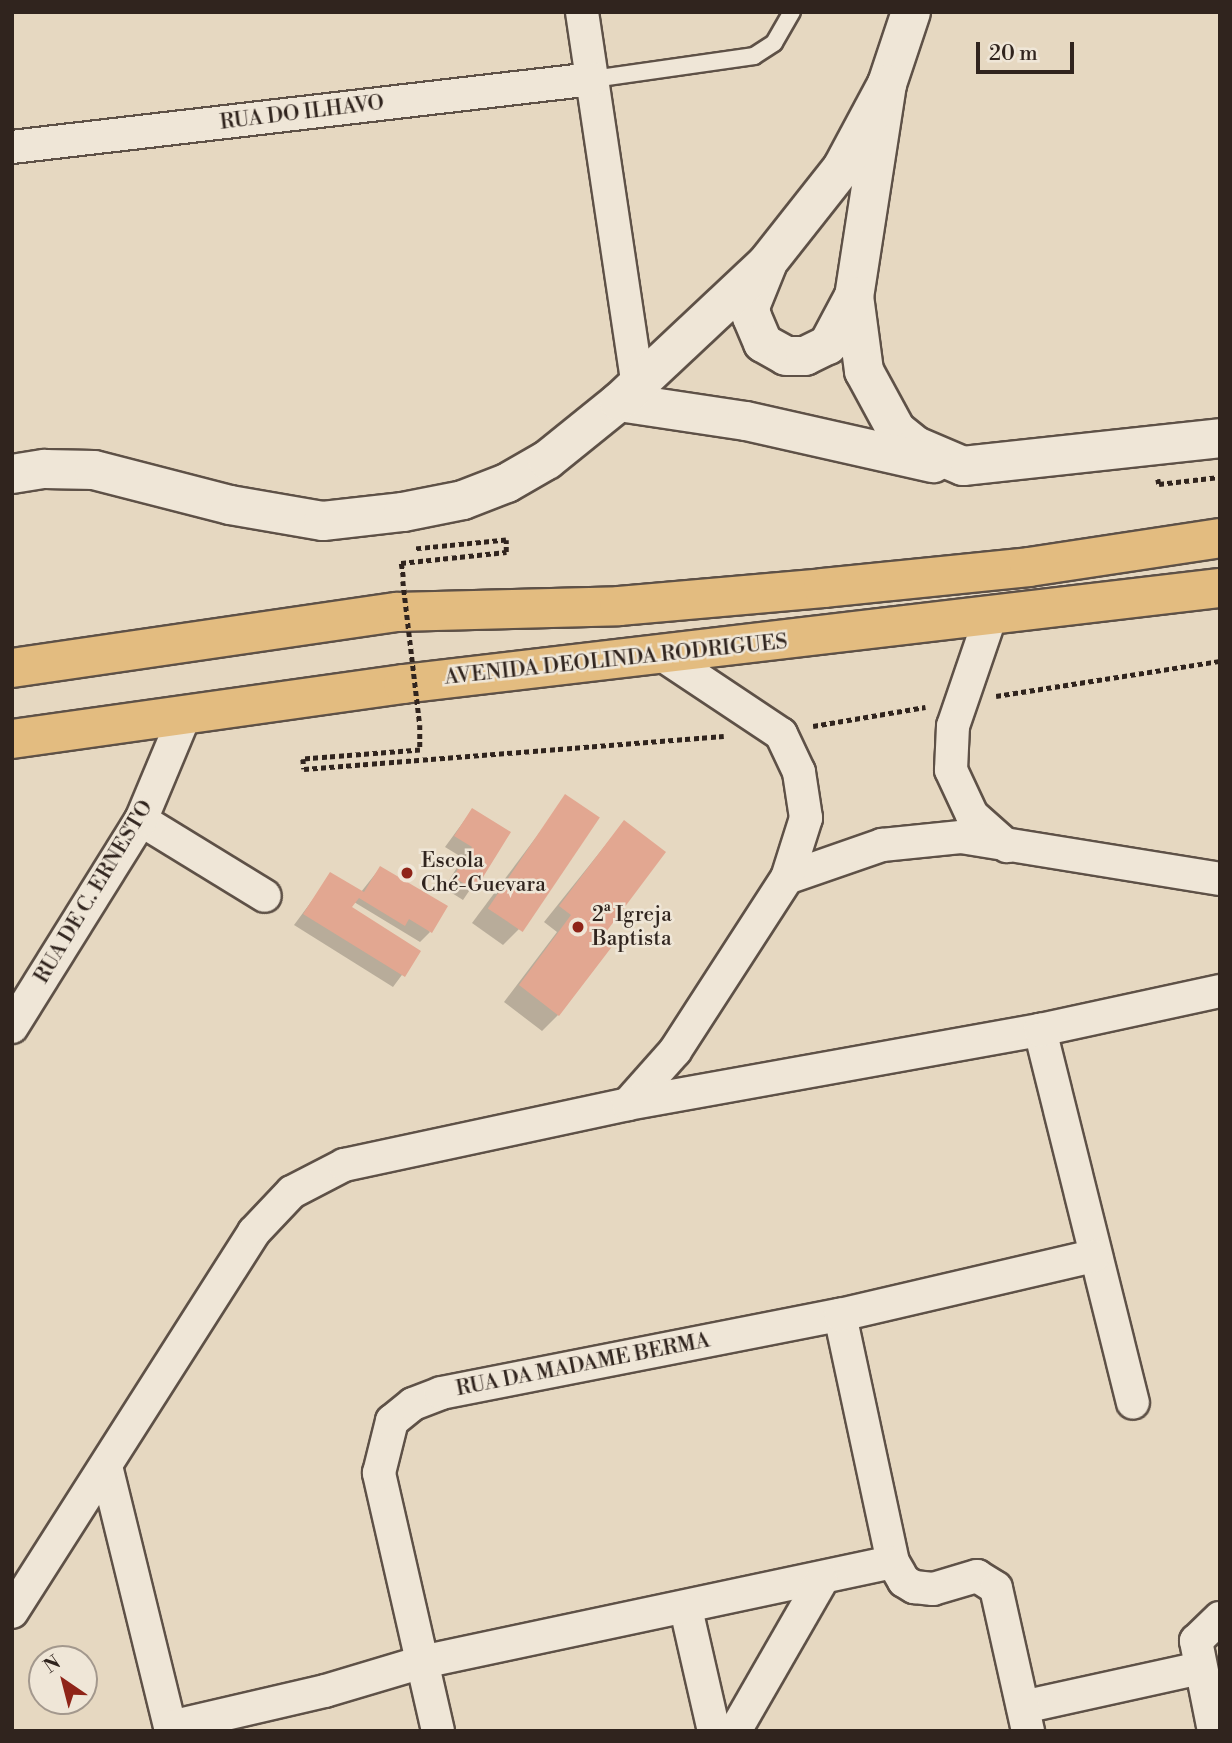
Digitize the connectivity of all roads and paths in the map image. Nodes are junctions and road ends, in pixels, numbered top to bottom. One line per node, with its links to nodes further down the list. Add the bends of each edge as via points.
1 (582, 12): 4 (street)
2 (792, 12): 4 (lane, via 774,43 754,56)
3 (911, 12): 5 (street)
4 (593, 79): 6 (street, RUA DO ILHAVO); 9 (street)
5 (887, 84): 7 (street, via 842,168); 8 (street)
6 (12, 147)
7 (767, 263): 8 (street, via 750,307 763,343 786,356 805,356 828,345); 9 (street)
8 (854, 296): 11 (street, via 864,370 883,411 916,446)
9 (628, 394): 11 (street, via 915,461); 12 (street, via 547,460 507,483 463,500 371,519 323,521 277,515 94,470)
10 (1220, 438): 11 (street)
11 (963, 466)
12 (12, 474)
13 (1220, 477): 14 (path)
14 (1159, 484)
15 (1220, 538): 21 (highway, via 1029,567 823,588 619,606 397,612)
16 (506, 552): 24 (path, bridge, via 401,563 420,750 303,759 304,769)
17 (1220, 588): 18 (highway, AVENIDA DEOLINDA RODRIGUES)
18 (990, 618): 19 (highway, AVENIDA DEOLINDA RODRIGUES); 22 (street)
19 (661, 654): 23 (highway, AVENIDA DEOLINDA RODRIGUES); 24 (street)
20 (1220, 661): 22 (path)
21 (12, 668)
22 (961, 701): 24 (path); 27 (street, via 950,751 957,789 972,815)
23 (186, 715): 25 (highway, AVENIDA DEOLINDA RODRIGUES); 26 (street, RUA DE C. ERNESTO)
24 (776, 732): 28 (street, via 799,772 806,818)
25 (12, 739)
26 (141, 820): 30 (street); 32 (street, RUA DE C. ERNESTO)
27 (1008, 846): 28 (street, via 961,837 916,839 852,853); 29 (street)
28 (787, 878): 34 (street, via 676,1051)
29 (1220, 879)
30 (265, 896)
31 (1220, 991): 33 (street)
32 (12, 1027)
33 (1040, 1030): 34 (street); 35 (street)
34 (628, 1104): 38 (street, via 344,1165 292,1192 254,1232)
35 (1093, 1256): 36 (street, RUA DA MADAME BERMA); 37 (street)
36 (840, 1315): 39 (street); 44 (street, RUA DA MADAME BERMA, via 441,1393 413,1404 392,1421 379,1473)
37 (1132, 1403)
38 (107, 1466): 42 (street); 47 (street)
39 (893, 1562): 40 (street); 46 (street, via 904,1581 914,1587 933,1589 977,1576 989,1579 996,1588)
40 (822, 1580): 41 (street); 50 (street)
41 (686, 1609): 44 (street); 49 (street)
42 (12, 1612)
43 (1220, 1618): 45 (street, via 1196,1641)
44 (422, 1662): 47 (street); 48 (street, RUA DA MADAME BERMA)
45 (1200, 1668): 46 (street); 51 (street)
46 (1025, 1719)
47 (171, 1729)
48 (438, 1731)
49 (714, 1731)
50 (735, 1731)
51 (1214, 1731)

